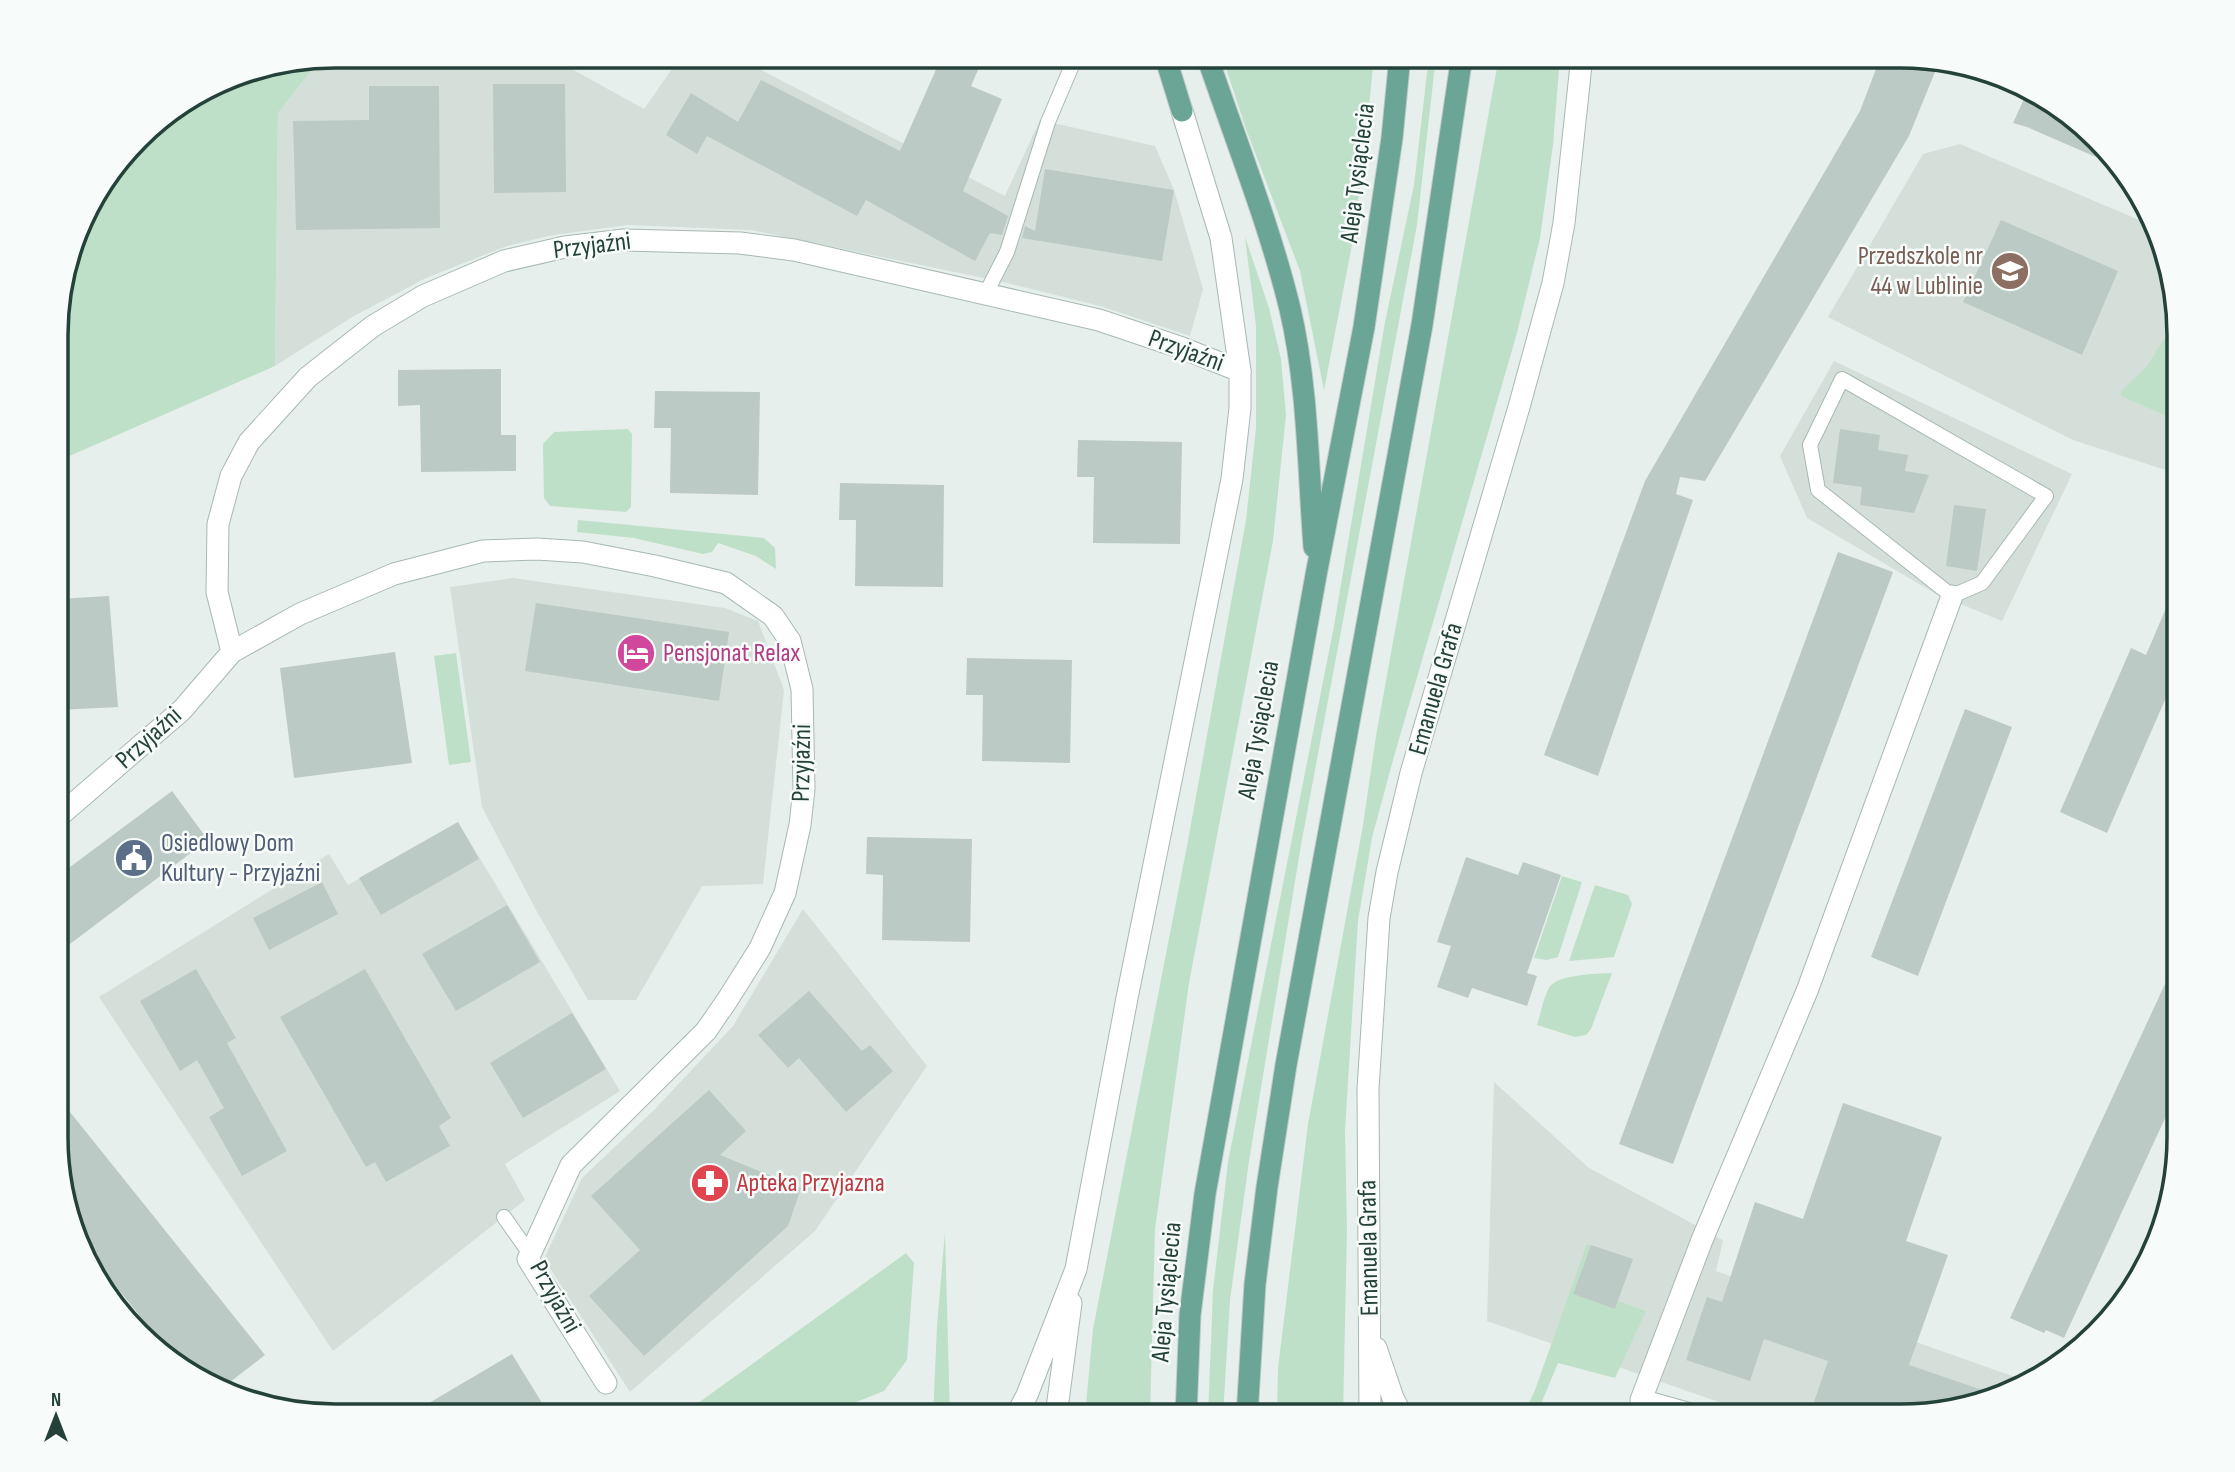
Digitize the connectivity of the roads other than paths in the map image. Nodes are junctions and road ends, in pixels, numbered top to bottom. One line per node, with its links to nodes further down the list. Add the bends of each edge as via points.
1 (1071, 68): 8 (lane, via 1048,122 1007,252)
2 (1169, 68): 7 (main road)
3 (1211, 68): 10 (main road, via 1290,309 1299,360)
4 (1399, 68): 10 (main road, Aleja Tysiąclecia, via 1364,327)
5 (1460, 68): 22 (main road, via 1422,325 1286,1065 1255,1284)
6 (1581, 68): 17 (street, Emanuela Grafa, via 1553,283 1411,773 1379,918 1368,1089)
7 (1182, 111): 9 (street, via 1221,239)
8 (986, 293): 9 (street, Przyjaźni, via 1099,320); 12 (street, Przyjaźni, via 794,250 740,243 624,240 504,261 423,296 373,326 308,377 249,442 231,476 219,524 217,592)
9 (1240, 371): 16 (street, via 1232,479)
10 (1316, 575): 21 (main road, Aleja Tysiąclecia, via 1205,1194 1190,1315)
11 (1952, 596): 11 (lane, via 1818,490 1810,445 1842,379 2046,496 1982,583); 25 (street, via 1807,991 1641,1399)
12 (232, 652): 13 (street, Przyjaźni, via 182,710); 15 (street, Przyjaźni, via 300,614 394,574 483,551 595,555 726,583 773,616 790,641 802,689 805,761 800,825 785,893 760,948 706,1031 571,1165)
13 (68, 808)
14 (504, 1217): 15 (lane)
15 (530, 1254): 18 (street, Przyjaźni, via 528,1259)
16 (1076, 1269): 19 (street); 20 (street)
17 (1370, 1333): 23 (street, Emanuela Grafa); 24 (street)
18 (606, 1383)
19 (1022, 1404)
20 (1058, 1404)
21 (1186, 1404)
22 (1248, 1404)
23 (1370, 1404)
24 (1396, 1404)
25 (1658, 1404)

